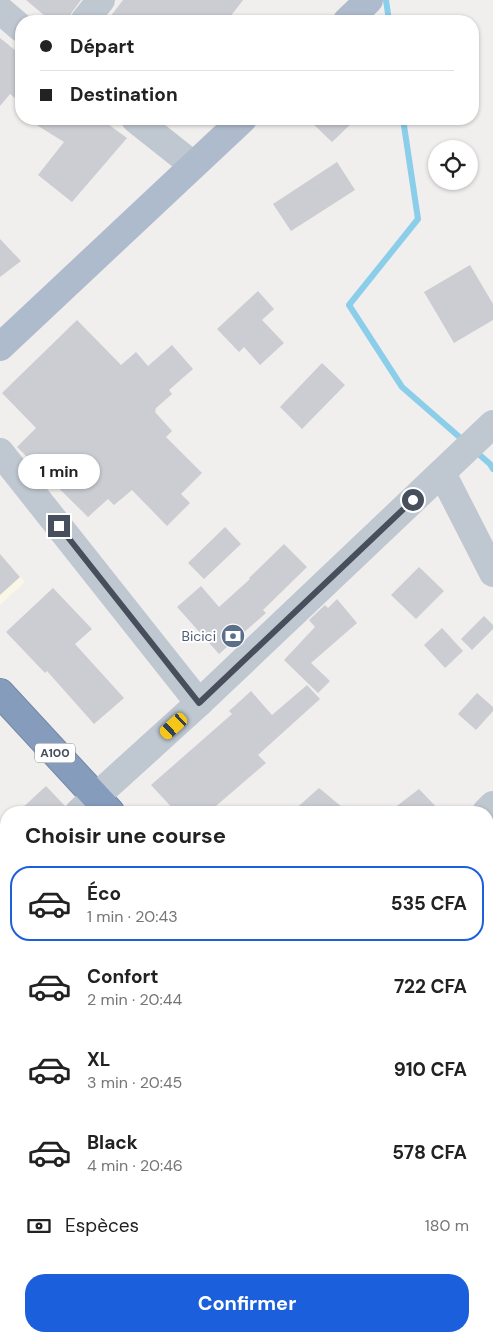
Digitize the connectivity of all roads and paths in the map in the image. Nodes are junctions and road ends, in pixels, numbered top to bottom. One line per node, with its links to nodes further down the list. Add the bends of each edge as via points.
1 (101, 0): 3 (street)
2 (0, 10): 4 (street)
3 (89, 15)
4 (15, 23)
5 (143, 125): 7 (street)
6 (236, 125): 7 (main road)
7 (193, 165): 8 (main road)
8 (2, 340)
9 (493, 424): 11 (street)
10 (0, 452): 14 (street)
11 (442, 473): 12 (street); 14 (street)
12 (493, 573)
13 (0, 693): 15 (highway, A100)
14 (199, 703): 16 (street)
15 (94, 806)
16 (96, 806)

